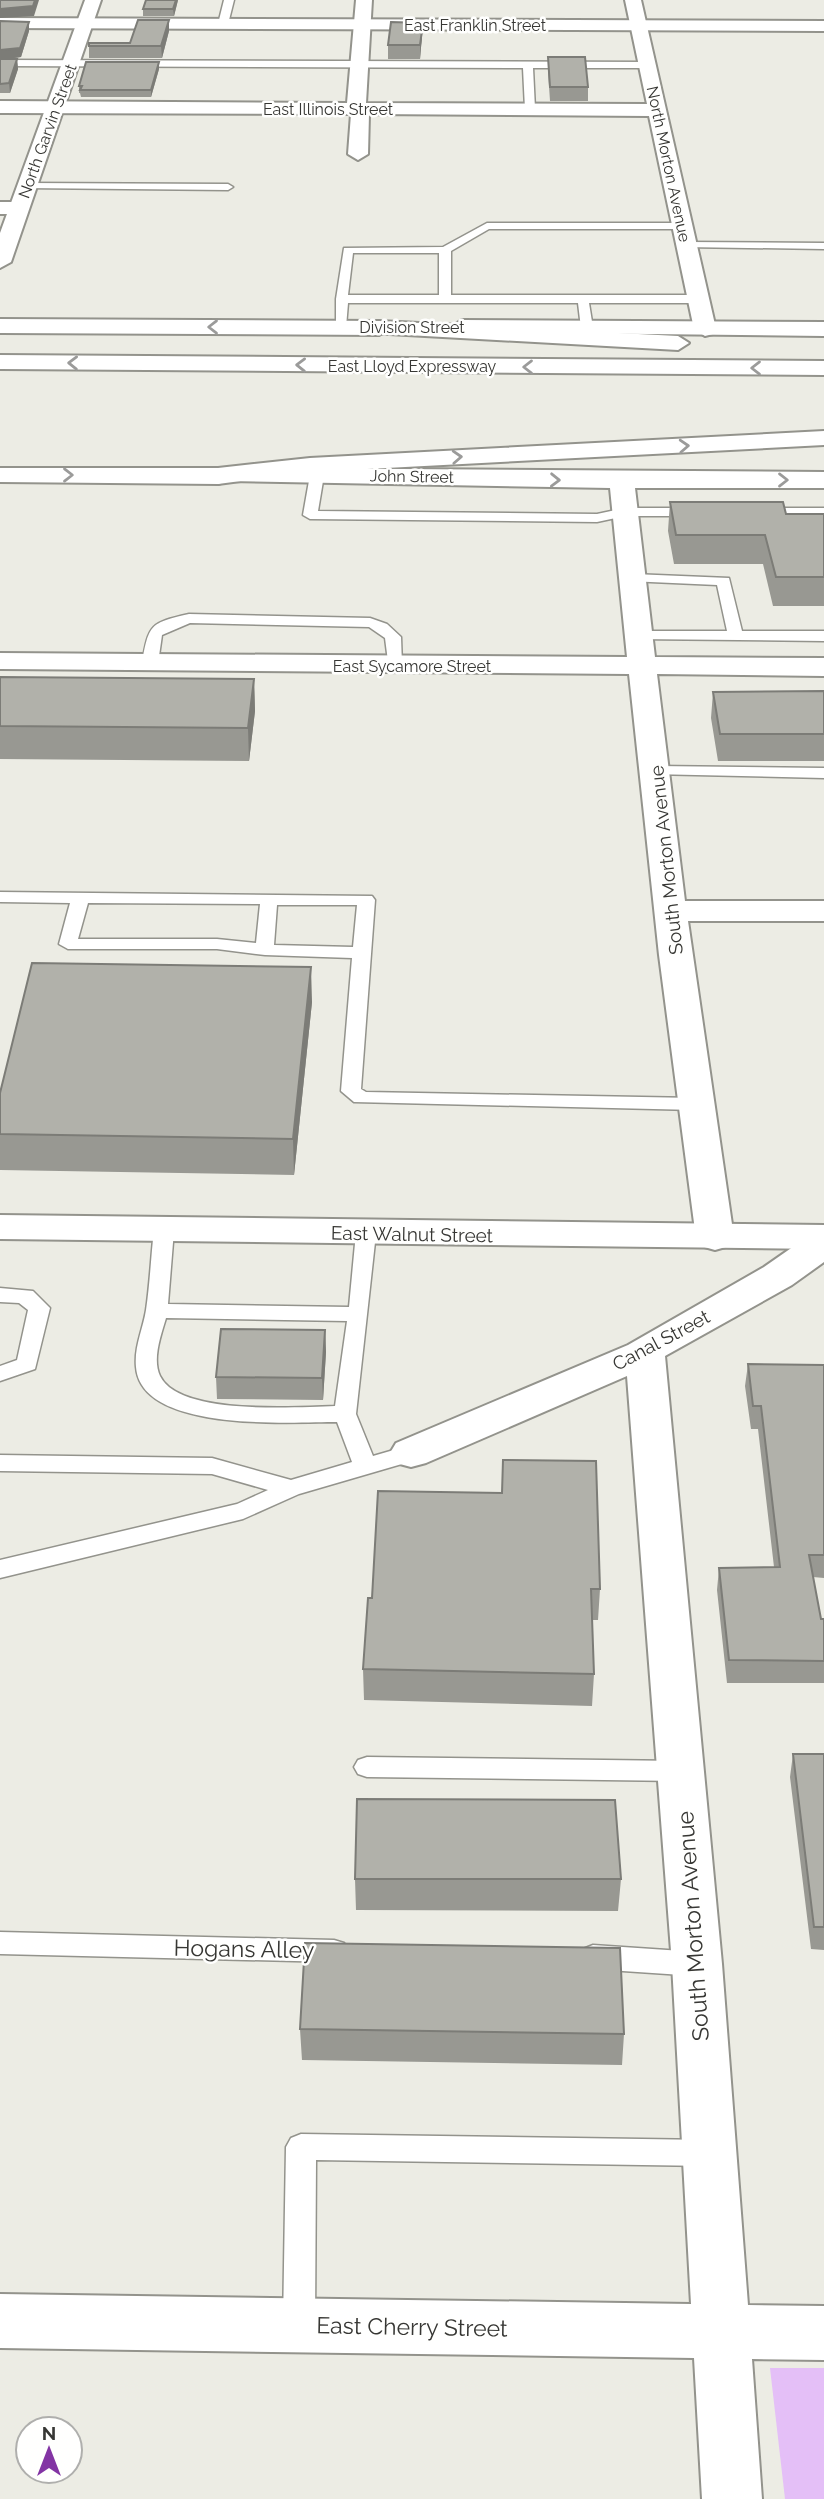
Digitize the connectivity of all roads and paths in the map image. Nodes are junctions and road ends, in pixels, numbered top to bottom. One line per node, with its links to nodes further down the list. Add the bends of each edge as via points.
1 (93, 0): 6 (main road, North Garvin Street)
2 (229, 0): 7 (lane)
3 (364, 0): 8 (main road)
4 (633, 0): 9 (main road, North Morton Avenue)
5 (0, 23): 6 (main road, East Franklin Street)
6 (85, 24): 7 (main road, East Franklin Street); 12 (main road, North Garvin Street)
7 (223, 24): 8 (main road, East Franklin Street)
8 (364, 25): 9 (main road, East Franklin Street); 13 (main road)
9 (640, 25): 10 (main road, East Franklin Street); 15 (main road, North Morton Avenue)
10 (824, 26)
11 (0, 62): 12 (lane)
12 (71, 63): 13 (lane); 17 (main road, North Garvin Street)
13 (361, 64): 14 (lane); 18 (main road)
14 (528, 64): 15 (lane); 19 (lane)
15 (648, 65): 20 (main road, North Morton Avenue)
16 (0, 107): 17 (main road, East Illinois Street)
17 (55, 108): 18 (main road, East Illinois Street); 22 (main road, North Garvin Street)
18 (356, 108): 19 (main road, East Illinois Street); 21 (main road, via 360,111)
19 (530, 109): 20 (main road, East Illinois Street)
20 (656, 110): 25 (main road, North Morton Avenue)
21 (358, 155)
22 (27, 186): 23 (lane); 24 (main road, North Garvin Street)
23 (228, 187)
24 (10, 208): 28 (main road, North Garvin Street)
25 (685, 236): 26 (lane); 27 (lane, via 487,226); 32 (main road, North Morton Avenue)
26 (824, 246)
27 (445, 250): 29 (lane, via 348,250); 30 (lane)
28 (0, 262)
29 (342, 299): 30 (lane); 34 (lane)
30 (445, 299): 31 (lane)
31 (583, 299): 32 (lane); 36 (lane)
32 (699, 299): 37 (main road, North Morton Avenue)
33 (0, 326): 34 (main road, Division Street, one-way to 33)
34 (340, 327): 35 (main road, Division Street)
35 (379, 328): 36 (main road, Division Street); 39 (main road)
36 (587, 328): 37 (main road, Division Street)
37 (705, 329): 38 (main road, Division Street)
38 (824, 330)
39 (824, 347)
40 (0, 362): 41 (main road, East Lloyd Expressway, one-way to 40)
41 (824, 368)
42 (824, 438): 45 (main road, one-way to 42, via 310,465)
43 (0, 475): 45 (main road, John Street, one-way to 45)
44 (317, 475): 45 (main road, John Street); 47 (main road, John Street, one-way to 47); 47 (lane, via 310,515 597,518)
45 (218, 476)
46 (824, 480): 47 (main road, John Street, one-way to 46)
47 (624, 497): 48 (lane); 51 (main road, South Morton Avenue)
48 (718, 512)
49 (744, 512): 50 (lane)
50 (824, 512)
51 (633, 578): 52 (main road, South Morton Avenue); 53 (lane, via 724,581)
52 (639, 636): 53 (lane); 59 (main road, South Morton Avenue)
53 (735, 636): 54 (lane)
54 (824, 636)
55 (0, 661): 56 (main road, East Sycamore Street)
56 (150, 663): 57 (main road, East Sycamore Street); 57 (lane, via 155,633 190,618 370,623 393,637)
57 (394, 666): 59 (main road, East Sycamore Street)
58 (824, 667): 59 (main road, East Sycamore Street)
59 (643, 668): 60 (main road, South Morton Avenue)
60 (656, 771): 61 (lane); 65 (main road, South Morton Avenue)
61 (824, 773)
62 (0, 897): 63 (lane)
63 (79, 898): 64 (lane); 67 (lane, via 68,944 217,944)
64 (269, 900): 67 (lane); 68 (lane, via 366,900)
65 (670, 911): 66 (main road); 69 (main road, South Morton Avenue)
66 (824, 911)
67 (265, 950): 68 (lane)
68 (362, 953): 69 (lane, via 351,1091 361,1098)
69 (695, 1104): 74 (main road, South Morton Avenue)
70 (0, 1227): 71 (main road, East Walnut Street)
71 (164, 1230): 72 (main road, East Walnut Street); 77 (lane)
72 (366, 1233): 74 (main road, East Walnut Street); 78 (lane)
73 (824, 1237): 74 (main road, East Walnut Street)
74 (715, 1238)
75 (824, 1244): 79 (main road, Canal Street)
76 (0, 1295): 80 (lane, via 25,1296 39,1308 27,1364)
77 (157, 1311): 78 (lane); 81 (lane, via 148,1377 159,1391 206,1412)
78 (359, 1314): 81 (lane)
79 (645, 1353): 82 (main road, Canal Street); 88 (main road, South Morton Avenue)
80 (0, 1374)
81 (345, 1414): 84 (lane)
82 (411, 1452): 84 (lane)
83 (0, 1463): 85 (lane, via 212,1466)
84 (365, 1466): 85 (lane)
85 (291, 1488): 86 (lane, via 243,1511)
86 (0, 1569)
87 (367, 1767): 88 (lane)
88 (681, 1772): 92 (main road, South Morton Avenue)
89 (0, 1943): 90 (lane, Hogans Alley)
90 (360, 1952)
91 (568, 1957): 92 (lane)
92 (697, 1964): 93 (main road, South Morton Avenue)
93 (709, 2153): 95 (lane, via 301,2147); 97 (main road, South Morton Avenue)
94 (0, 2321): 95 (main road, East Cherry Street)
95 (299, 2325): 97 (main road, East Cherry Street)
96 (824, 2333): 97 (main road, East Cherry Street)
97 (719, 2334): 98 (main road, South Morton Avenue)
98 (732, 2499)

